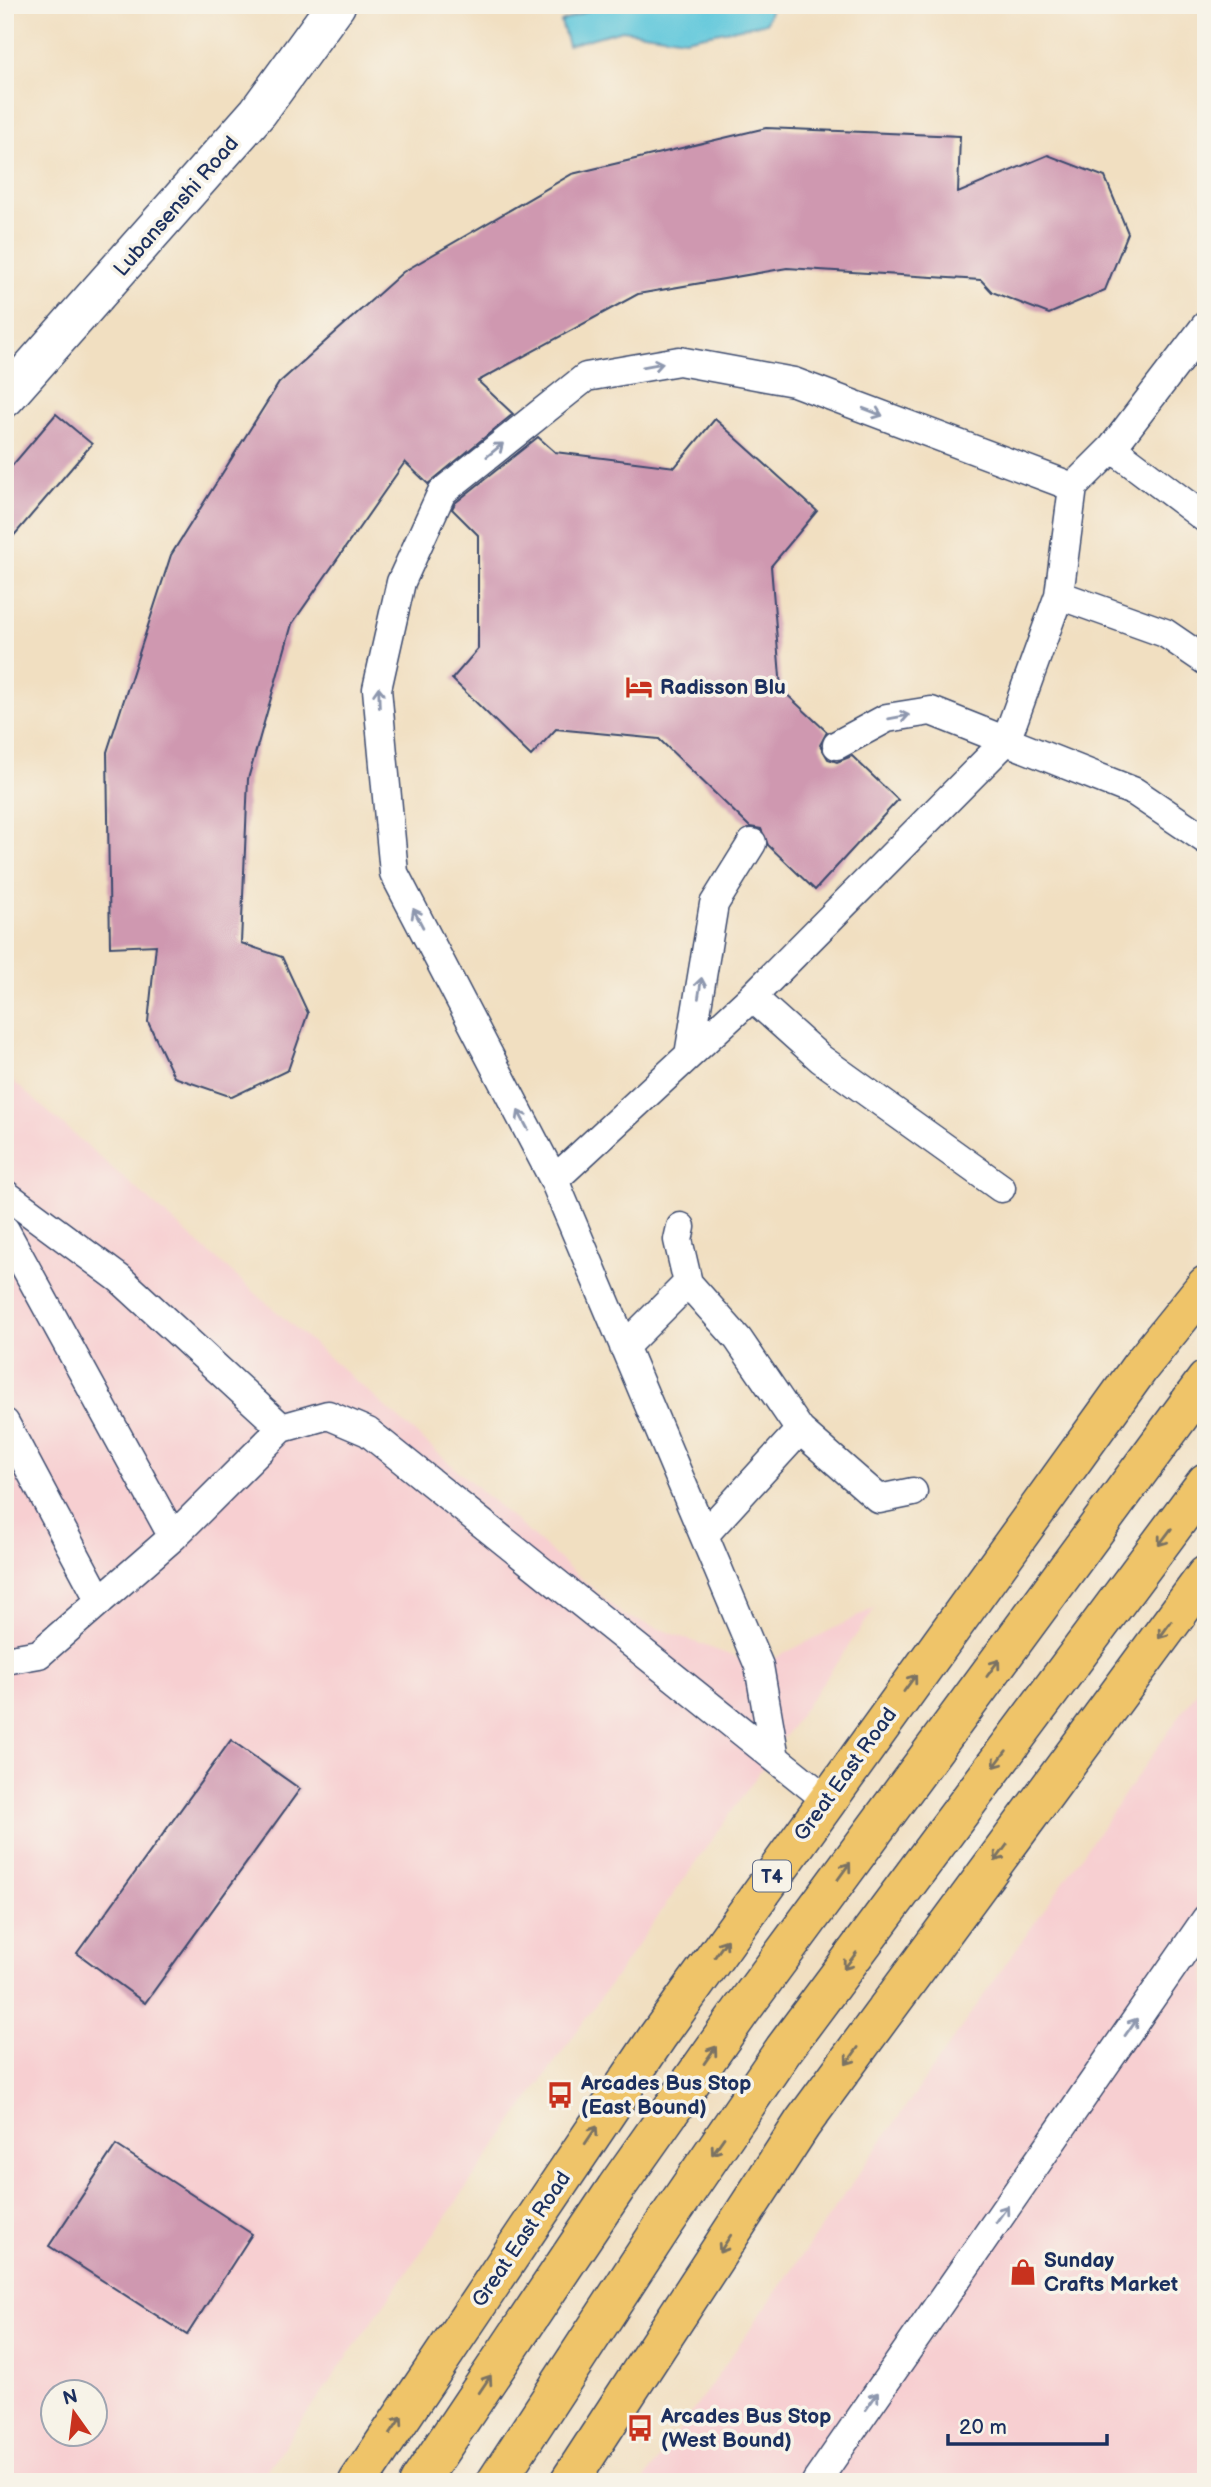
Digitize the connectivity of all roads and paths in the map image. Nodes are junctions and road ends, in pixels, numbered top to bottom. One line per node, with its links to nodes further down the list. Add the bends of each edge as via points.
1 (336, 5): 3 (street, Lubansenshi Road, via 258,112)
2 (1206, 325): 4 (lane)
3 (5, 398)
4 (1112, 448): 5 (lane); 6 (lane)
5 (1073, 487): 7 (lane); 15 (lane, one-way to 5, via 394,873 377,689 401,582 442,492 586,377 679,361 793,382)
6 (1206, 519)
7 (1059, 595): 8 (lane, via 1164,633); 9 (lane)
8 (1206, 661)
9 (1006, 741): 10 (lane, one-way to 9, via 887,718 931,711); 11 (lane, via 1135,792); 13 (lane)
10 (837, 745)
11 (1206, 840)
12 (752, 843): 14 (lane, one-way to 12, via 714,904)
13 (752, 997): 14 (lane); 16 (lane, via 821,1059)
14 (689, 1055): 15 (lane)
15 (555, 1180): 22 (lane)
16 (1002, 1188)
17 (5, 1194): 25 (lane, via 120,1279)
18 (681, 1227): 20 (lane, via 678,1240)
19 (5, 1230): 30 (lane)
20 (688, 1283): 22 (lane); 26 (lane, via 738,1339)
21 (1206, 1285): 35 (main road, Great East Road / T4, one-way to 21, via 1140,1367)
22 (624, 1347): 29 (lane)
23 (1206, 1380): 38 (main road, T4, one-way to 23, via 733,2022)
24 (5, 1423): 32 (lane)
25 (282, 1428): 30 (lane); 34 (lane, via 328,1415 368,1432)
26 (800, 1430): 28 (lane, via 879,1499); 29 (lane)
27 (1206, 1482): 39 (main road, one-way to 39, via 785,2049)
28 (914, 1492)
29 (704, 1535): 34 (lane, via 759,1666)
30 (173, 1537): 32 (lane)
31 (1206, 1575): 40 (main road, one-way to 40, via 802,2124)
32 (100, 1601): 33 (lane, via 39,1654)
33 (5, 1660)
34 (775, 1758): 35 (lane)
35 (826, 1799): 37 (main road, Great East Road / T4, one-way to 35, via 658,2036)
36 (1206, 1919): 41 (lane, one-way to 36)
37 (358, 2482)
38 (419, 2482)
39 (496, 2482)
40 (569, 2482)
41 (816, 2482)

